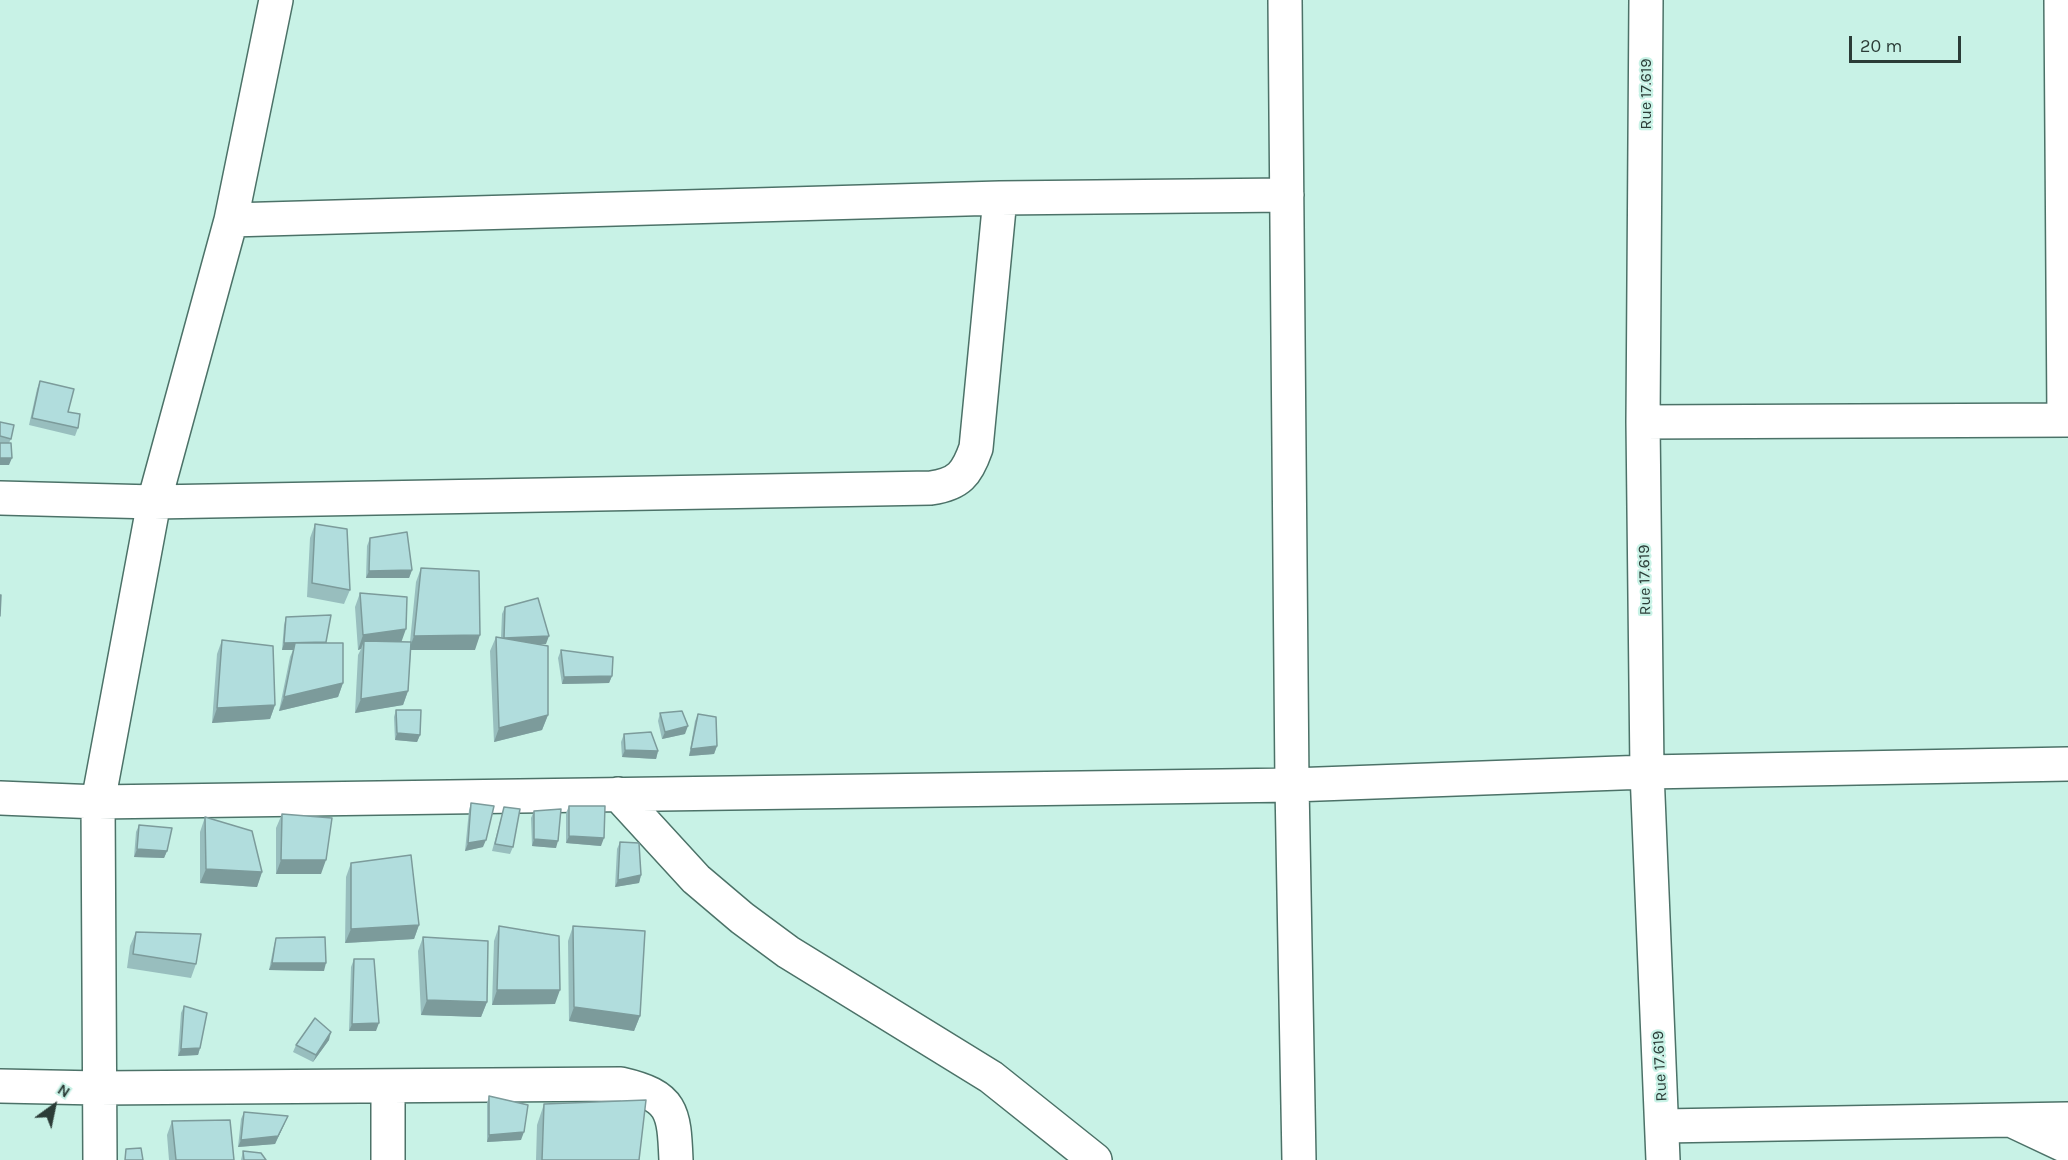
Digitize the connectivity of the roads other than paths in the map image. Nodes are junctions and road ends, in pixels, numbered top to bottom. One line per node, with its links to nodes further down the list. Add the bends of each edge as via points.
1 (276, 0): 7 (street)
2 (1285, 0): 5 (street)
3 (1646, 0): 9 (street, Rue 17.619)
4 (2061, 0): 8 (street)
5 (1287, 195): 6 (street); 14 (street)
6 (1000, 198): 7 (street); 11 (street, via 976,448 970,466 947,486)
7 (231, 220): 11 (street)
8 (2066, 420): 9 (street)
9 (1644, 422): 13 (street, Rue 17.619)
10 (0, 498): 11 (street)
11 (154, 502): 17 (street)
12 (2068, 764): 13 (street)
13 (1647, 772): 14 (street); 23 (street, Rue 17.619)
14 (1292, 785): 15 (street); 29 (street)
15 (618, 795): 17 (street); 28 (street, via 696,879 742,918 788,952 991,1077)
16 (0, 798): 17 (street)
17 (98, 802): 20 (street)
18 (0, 1086): 20 (street)
19 (388, 1087): 20 (street); 26 (street); 27 (street, via 621,1084 643,1089 657,1096 670,1110)
20 (99, 1088): 25 (street)
21 (2009, 1119): 22 (street); 23 (street); 24 (street)
22 (2068, 1119)
23 (1663, 1126): 30 (street, Rue 17.619)
24 (2068, 1148)
25 (100, 1160)
26 (388, 1160)
27 (676, 1160)
28 (1095, 1160)
29 (1299, 1160)
30 (1663, 1160)

